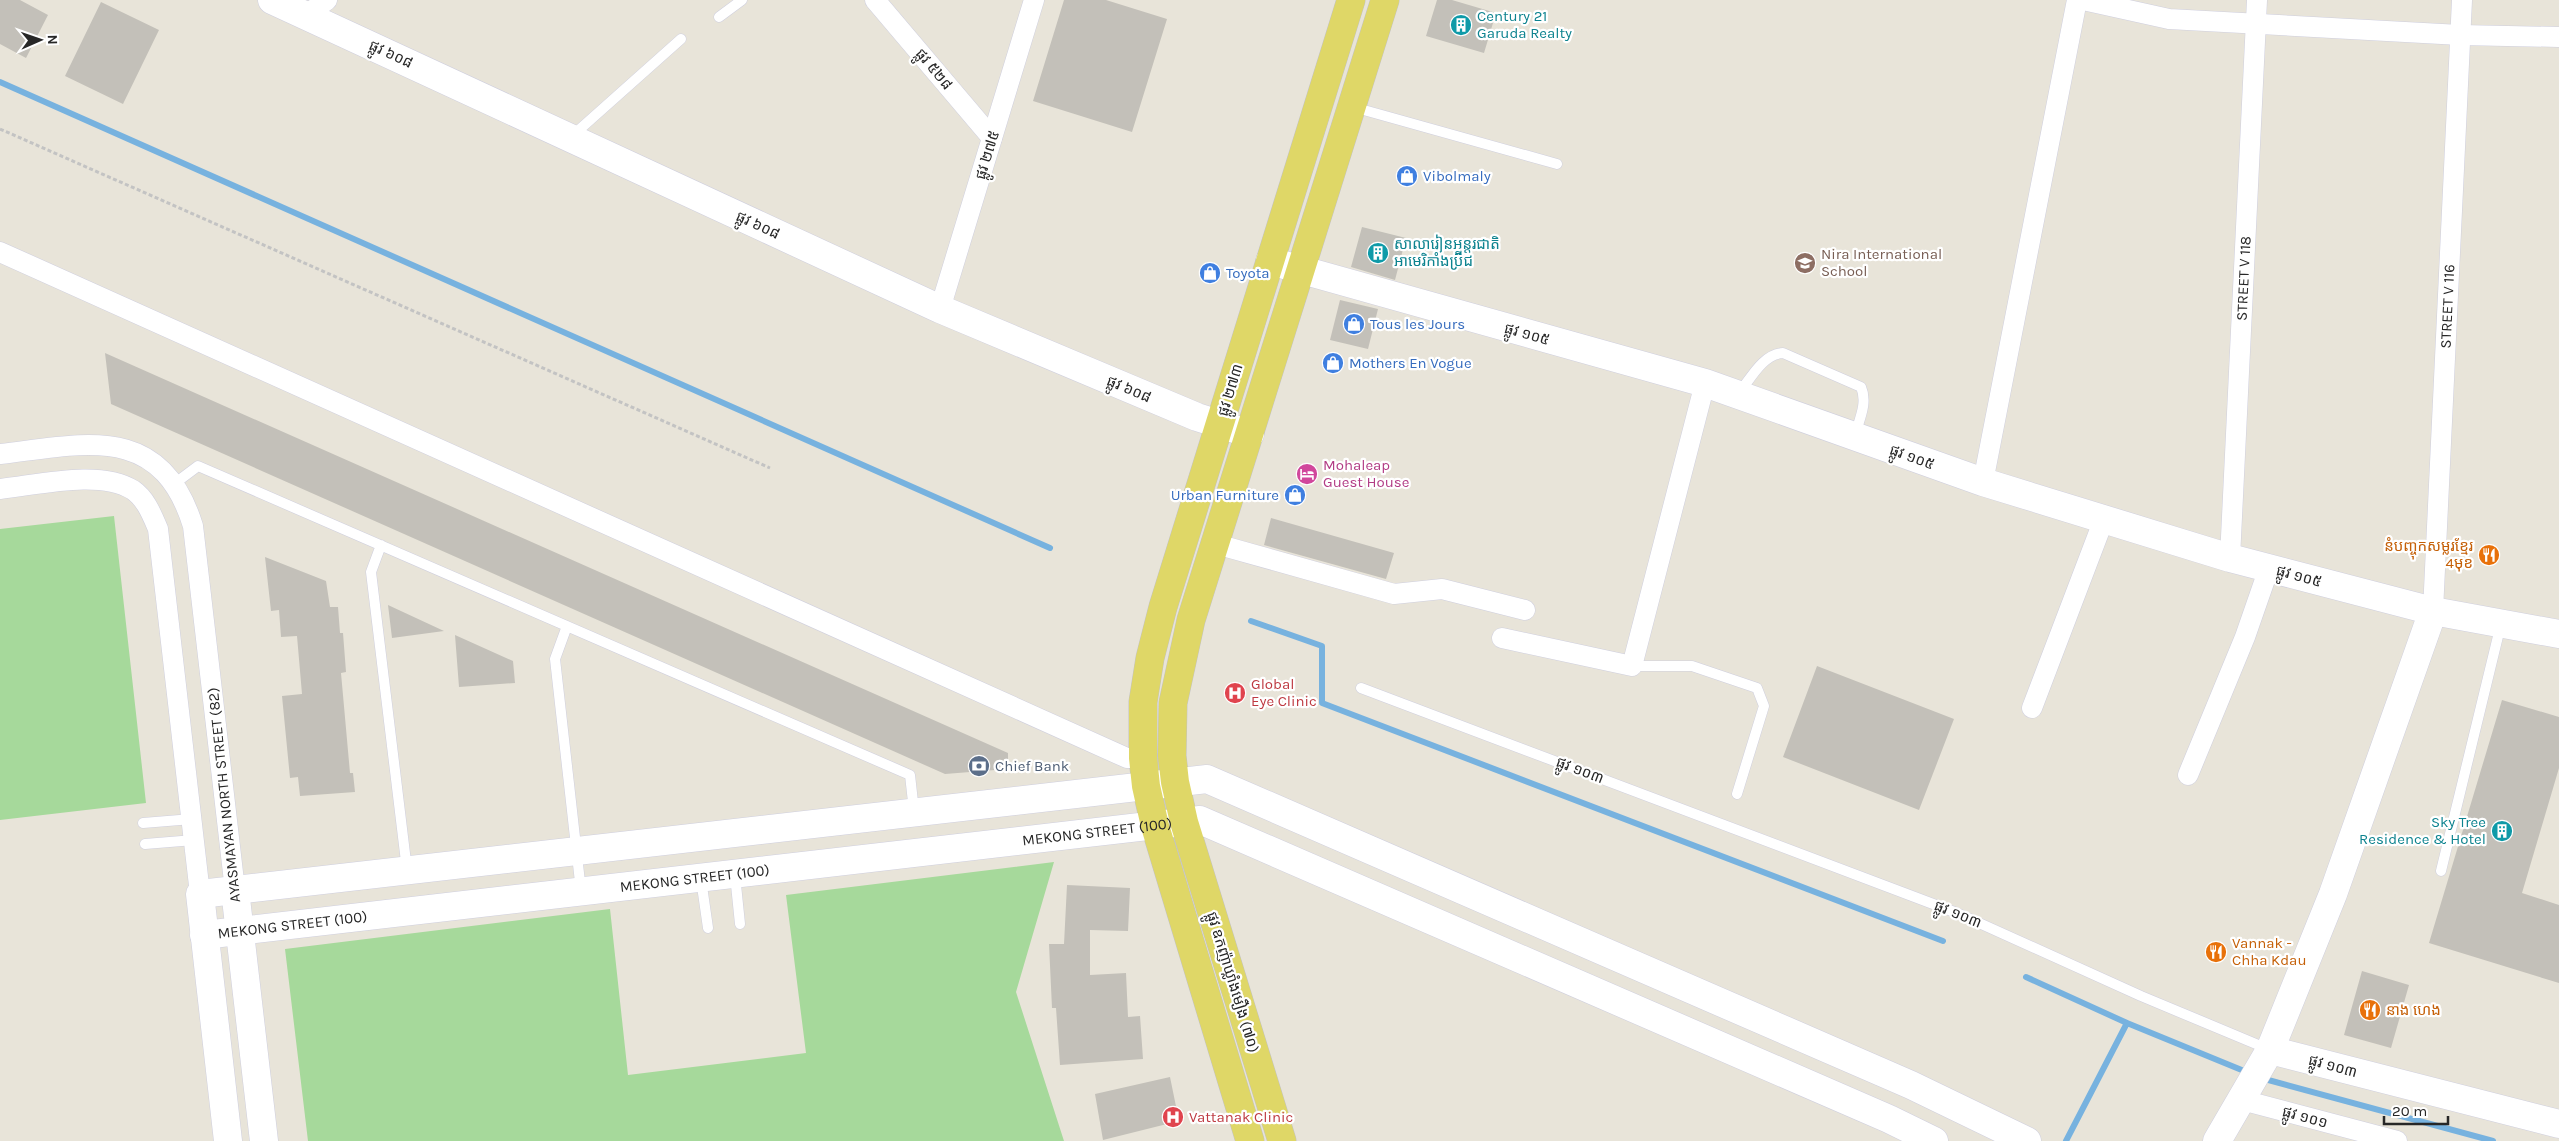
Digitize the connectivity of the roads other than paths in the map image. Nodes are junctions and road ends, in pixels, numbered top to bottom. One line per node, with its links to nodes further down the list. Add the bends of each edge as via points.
1 (272, 0): 9 (street, ផ្លូវ ៦០៨)
2 (742, 0): 11 (lane)
3 (875, 0): 18 (street, ផ្លូវ ៥២៨)
4 (1034, 0): 18 (street, ផ្លូវ ២៧៥)
5 (2257, 0): 12 (street, STREET V 118)
6 (2462, 0): 13 (street, STREET V 116)
7 (2087, 1): 12 (street, via 2169,19); 30 (street)
8 (1350, 4): 10 (main road); 21 (main road, ផ្លូវ ២៧៣)
9 (316, 7): 17 (street, ផ្លូវ ៦០៨)
10 (1382, 10): 16 (main road)
11 (719, 18)
12 (2255, 25): 13 (street); 36 (street, STREET V 118)
13 (2460, 35): 14 (street); 39 (street, STREET V 116)
14 (2559, 37)
15 (680, 39): 17 (lane)
16 (1352, 106): 19 (lane); 22 (main road)
17 (571, 138): 23 (street, ផ្លូវ ៦០៨)
18 (992, 138): 23 (street, ផ្លូវ ២៧៥)
19 (1556, 164)
20 (0, 252): 47 (street, via 1127,758)
21 (1270, 261): 22 (street, ផ្លូវ ១០៥); 26 (main road, ផ្លូវ ២៧៣)
22 (1300, 271): 24 (street, ផ្លូវ ១០៥); 27 (main road)
23 (940, 309): 26 (street, ផ្លូវ ៦០៨)
24 (1705, 383): 25 (street, ផ្លូវ ១០៥); 44 (street)
25 (1738, 395): 28 (street, ផ្លូវ ១០៥); 28 (lane, via 1768,357 1783,353 1861,388 1864,403)
26 (1220, 424): 27 (street, ផ្លូវ ៦០៨); 47 (main road, ផ្លូវ ២៧៣, via 1150,658 1143,702)
27 (1250, 434): 34 (main road)
28 (1854, 436): 30 (street, ផ្លូវ ១០៥)
29 (0, 454): 31 (street, AYASMAYAN NORTH STREET (82), via 90,443 125,447 152,461)
30 (1983, 482): 33 (street, ផ្លូវ ១០៥)
31 (174, 484): 35 (lane, via 198,466); 64 (street, AYASMAYAN NORTH STREET (82), via 185,501 193,526)
32 (0, 489): 53 (street, via 88,479 112,481 134,491 149,508 158,529)
33 (2104, 519): 36 (street, ផ្លូវ ១០៥); 46 (street)
34 (1216, 544): 38 (street, via 1394,594 1442,589); 48 (main road, via 1179,665 1173,703)
35 (381, 545): 41 (lane); 60 (lane, via 371,572)
36 (2230, 558): 37 (street, ផ្លូវ ១០៥)
37 (2269, 568): 39 (street, ផ្លូវ ១០៥); 49 (street, via 2245,637)
38 (1525, 610)
39 (2433, 611): 40 (street, ផ្លូវ ១០៥); 71 (street, via 2333,894)
40 (2501, 624): 42 (street, ផ្លូវ ១០៥); 61 (lane)
41 (567, 626): 52 (lane, via 910,775); 59 (lane, via 555,659)
42 (2559, 634)
43 (1502, 638): 44 (street)
44 (1632, 666): 51 (lane, via 1692,666 1757,688 1764,706)
45 (1361, 688): 71 (lane, ផ្លូវ ១០៣, via 1957,913 2141,996)
46 (2032, 708)
47 (1142, 758): 48 (main road); 50 (main road, ផ្លូវ ២៧៣)
48 (1173, 769): 50 (street); 54 (main road, ផ្លូវ ឧកញ៉ាឃ្លាំងមឿង (៧០)); 78 (street, via 1207,780 1911,1085)
49 (2188, 776)
50 (1146, 786): 52 (street); 56 (main road, ផ្លូវ ឧកញ៉ាឃ្លាំងមឿង (៧០))
51 (1737, 794)
52 (914, 812): 59 (street)
53 (192, 819): 55 (lane); 57 (street)
54 (1184, 822): 56 (street, MEKONG STREET (100)); 76 (main road, ផ្លូវ ឧកញ៉ាឃ្លាំងមឿង (៧០)); 77 (street, MEKONG STREET (100), via 1200,820)
55 (143, 823)
56 (1155, 826): 62 (street, MEKONG STREET (100)); 75 (main road, ផ្លូវ ឧកញ៉ាឃ្លាំងមឿង (៧០))
57 (194, 840): 58 (lane); 66 (street)
58 (145, 844)
59 (576, 851): 60 (street); 65 (lane)
60 (407, 871): 64 (street)
61 (2441, 871)
62 (734, 874): 63 (street, MEKONG STREET (100)); 67 (lane)
63 (701, 878): 65 (street, MEKONG STREET (100)); 68 (lane)
64 (234, 890): 66 (street); 69 (street, AYASMAYAN NORTH STREET (82))
65 (581, 892): 69 (street, MEKONG STREET (100))
66 (200, 894): 70 (street)
67 (740, 924)
68 (708, 928)
69 (239, 930): 70 (street, MEKONG STREET (100)); 74 (street, AYASMAYAN NORTH STREET (82))
70 (204, 934): 73 (street)
71 (2256, 1075): 72 (street, ផ្លូវ ១០៣); 79 (street); 80 (street, ផ្លូវ ១០១)
72 (2559, 1124)
73 (228, 1141)
74 (264, 1141)
75 (1250, 1141)
76 (1282, 1141)
77 (1934, 1141)
78 (2027, 1141)
79 (2217, 1141)
80 (2397, 1141)

